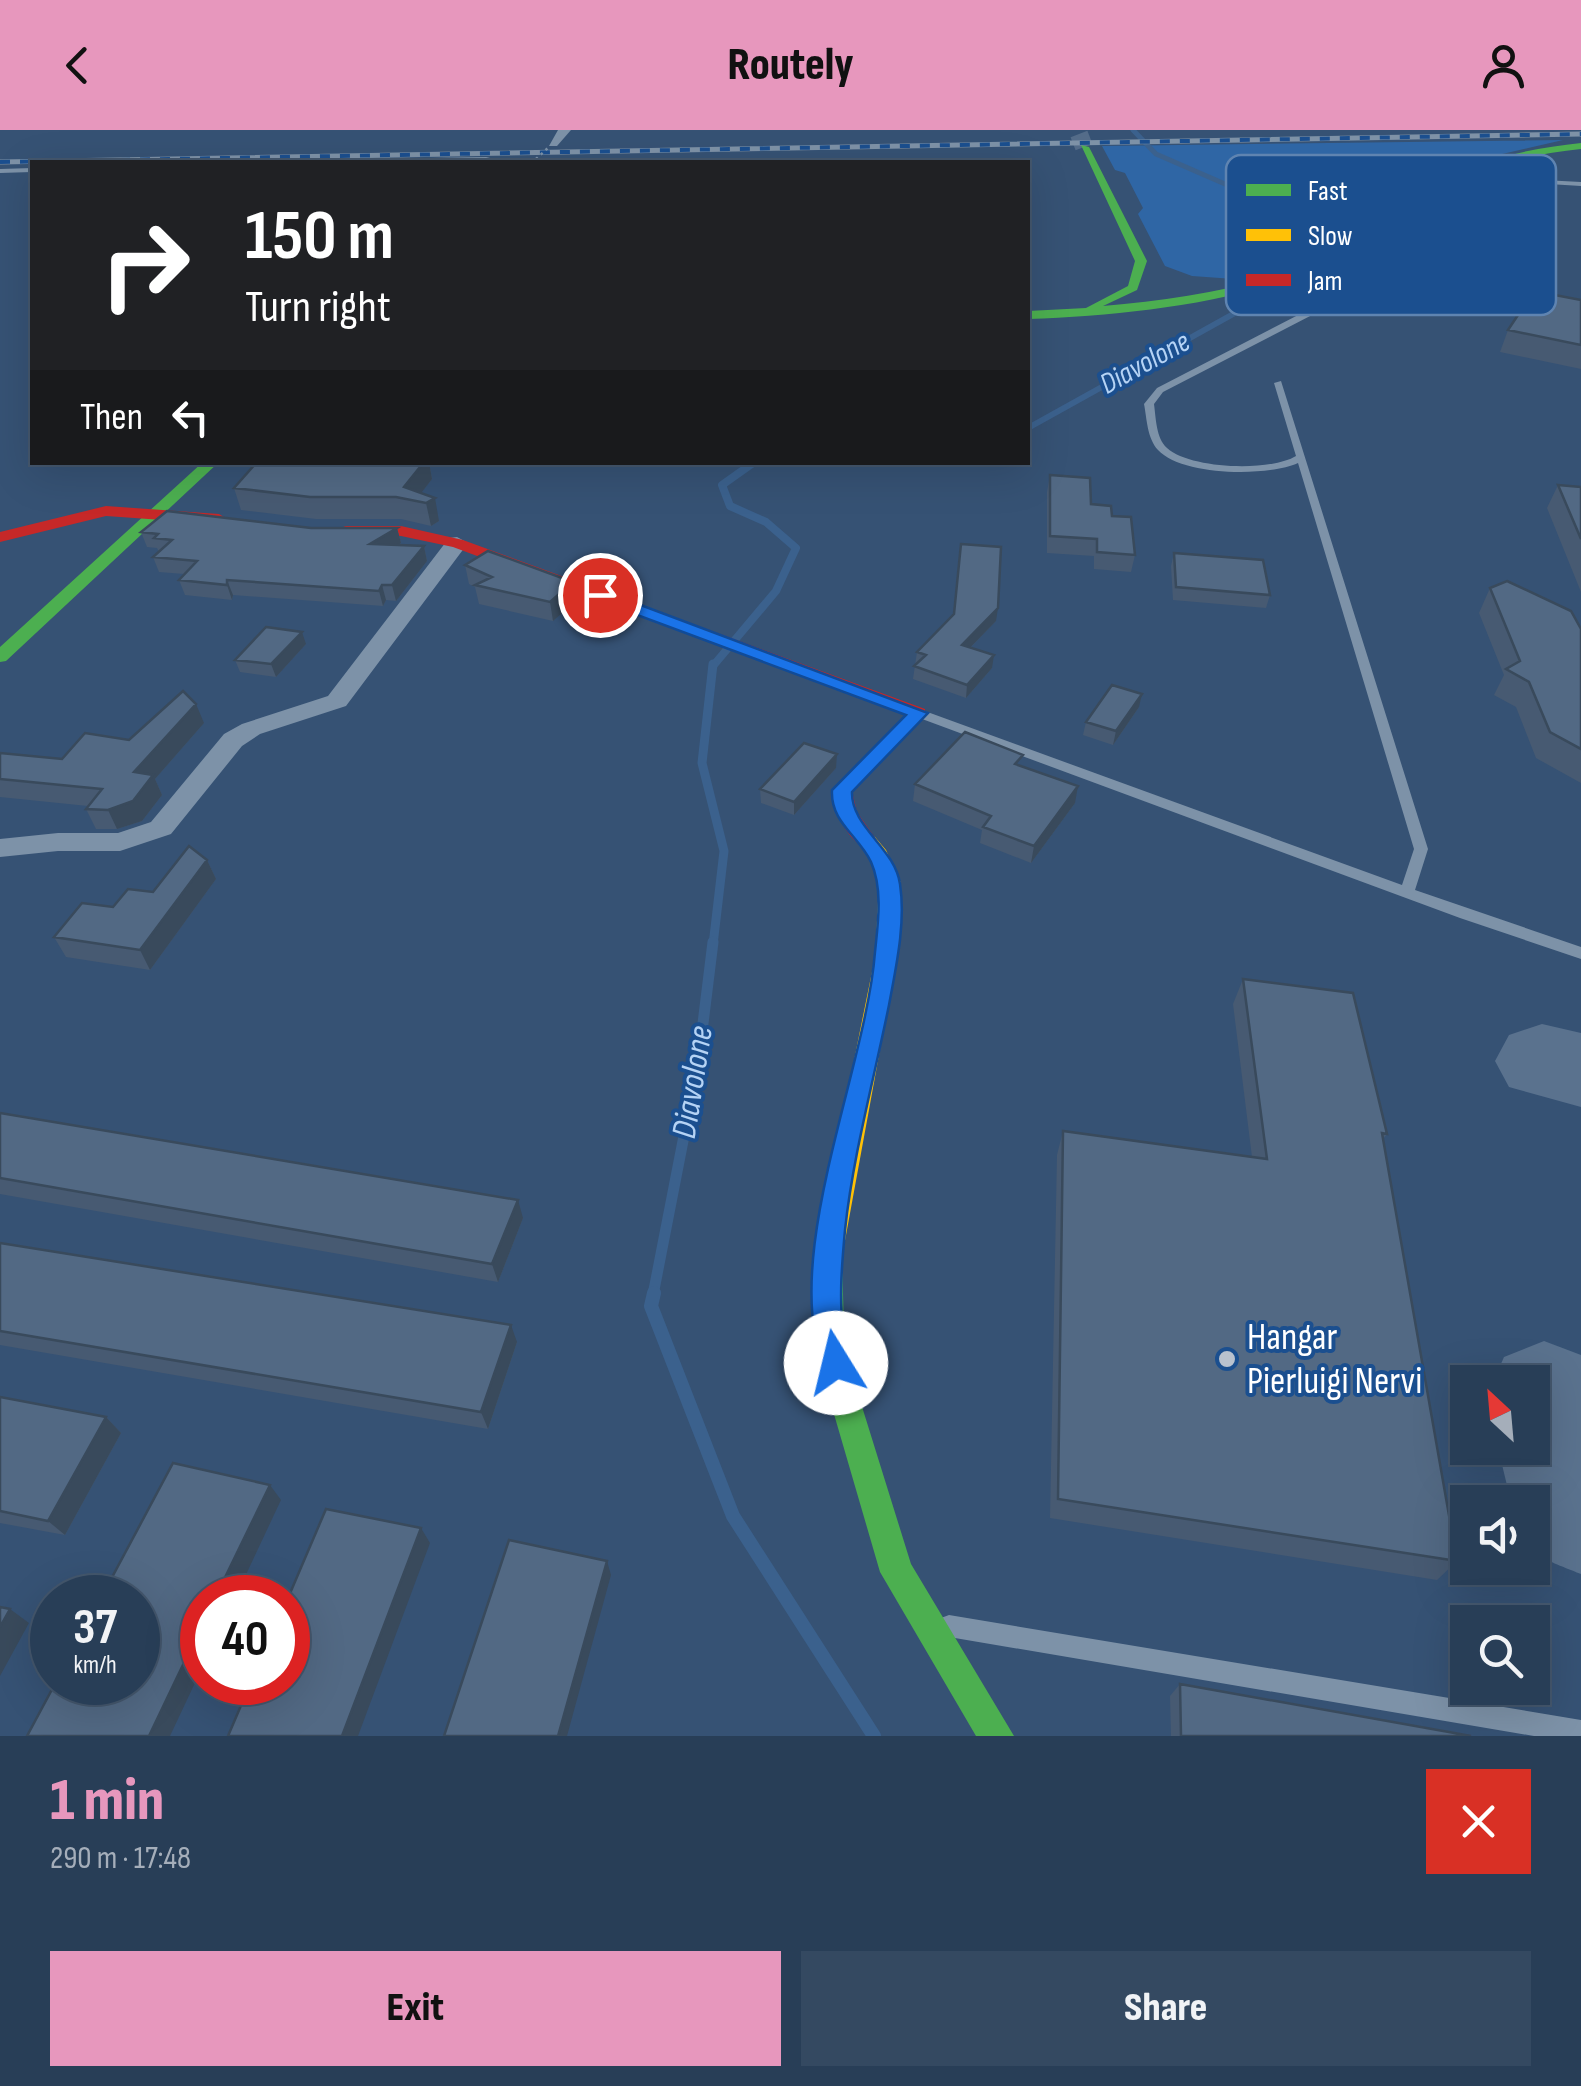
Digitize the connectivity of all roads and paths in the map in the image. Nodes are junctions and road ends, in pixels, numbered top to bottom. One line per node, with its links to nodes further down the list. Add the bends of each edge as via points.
1 (565, 130): 3 (street)
2 (1080, 137): 13 (street)
3 (551, 145): 8 (path, bridge)
4 (1581, 146): 5 (street)
5 (1536, 155)
6 (429, 160): 7 (lane)
7 (492, 160)
8 (535, 160)
9 (30, 170): 10 (lane)
10 (0, 171)
11 (1556, 183): 12 (lane)
12 (1581, 184)
13 (1169, 281): 14 (street); 15 (street); 15 (street); 18 (street)
14 (1226, 283)
15 (1133, 288): 18 (street)
16 (1556, 305): 17 (lane)
17 (1581, 310)
18 (1074, 313): 20 (street)
19 (1306, 315): 22 (lane, via 1150,400 1156,441 1176,458 1269,469)
20 (1030, 316)
21 (1278, 383): 22 (lane)
22 (1301, 458): 32 (lane, via 1421,850)
23 (209, 465): 24 (street)
24 (160, 512): 25 (street); 27 (street, via 106,511); 29 (street)
25 (238, 521)
26 (316, 530): 28 (street, via 400,531)
27 (0, 537)
28 (456, 543): 30 (street); 31 (street, via 337,701 233,740 161,828 120,842)
29 (0, 657)
30 (918, 713): 32 (lane); 34 (street, via 842,790 849,819 879,855 890,883 886,957 827,1270 829,1330 844,1397 897,1572)
31 (0, 848)
32 (1407, 893): 33 (lane)
33 (1581, 953)
34 (927, 1622): 35 (lane); 36 (street)
35 (1581, 1732)
36 (996, 1736)

